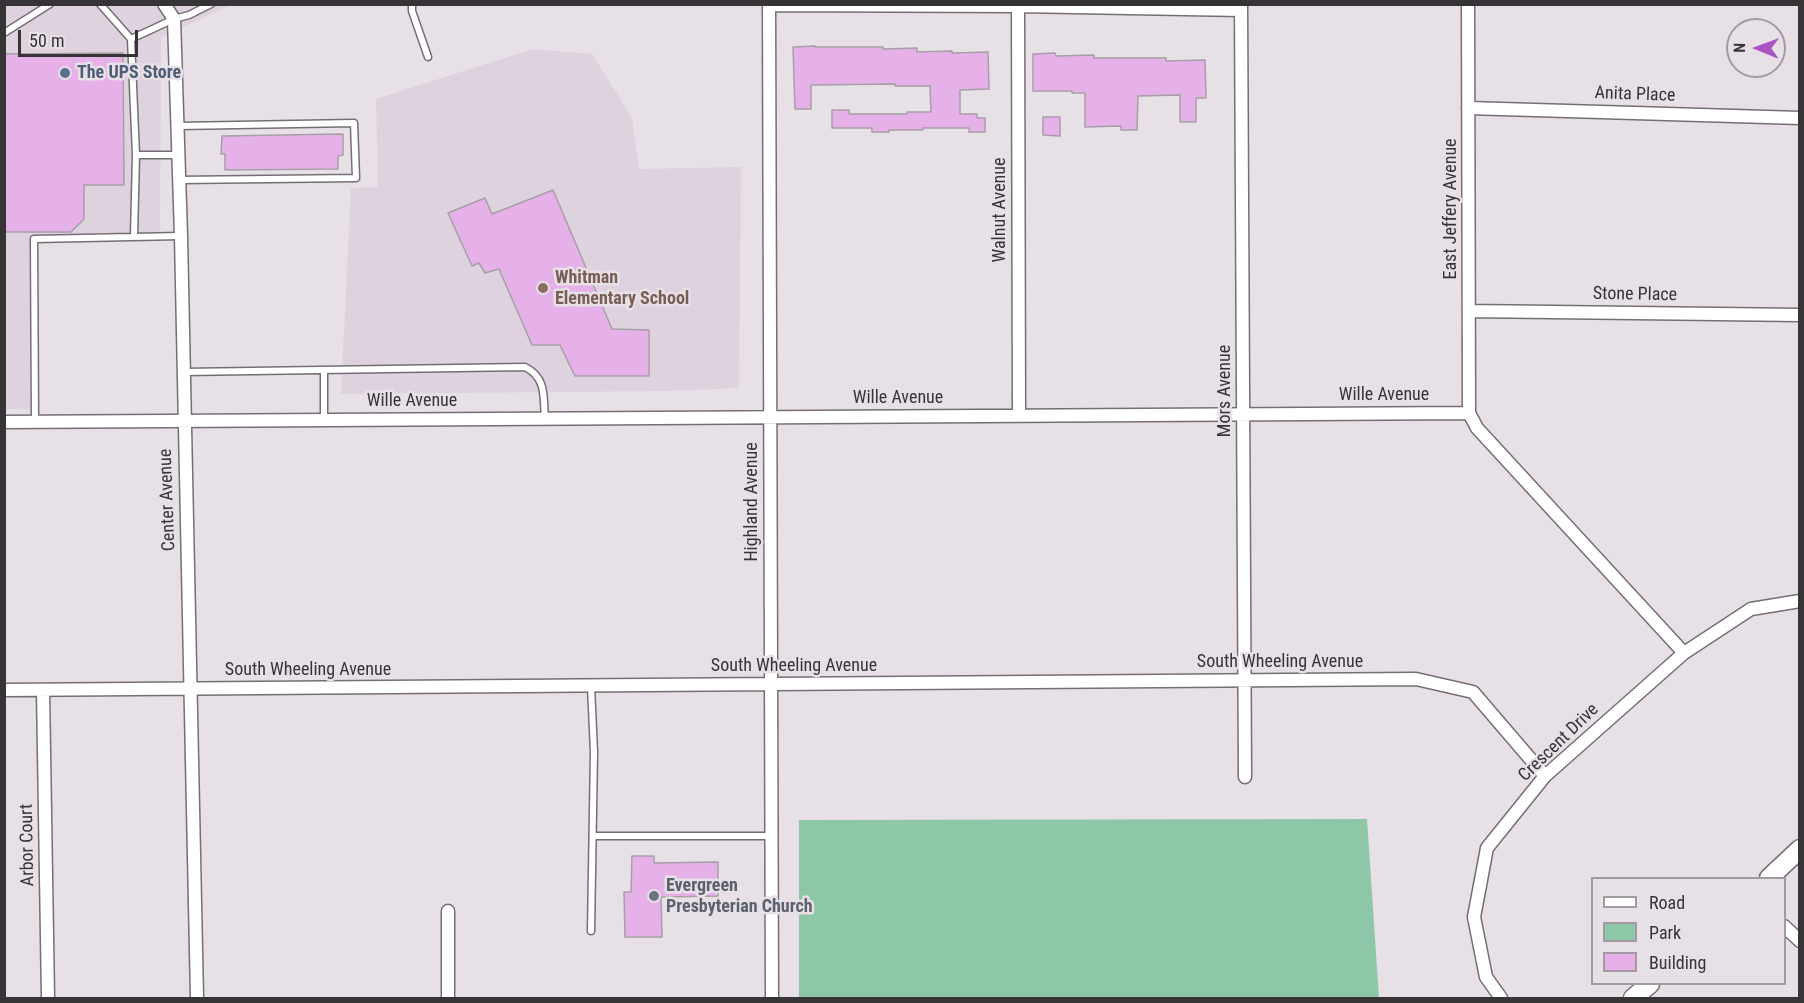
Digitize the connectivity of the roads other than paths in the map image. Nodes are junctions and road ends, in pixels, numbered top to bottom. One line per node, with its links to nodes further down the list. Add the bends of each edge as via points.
1 (50, 4): 11 (lane)
2 (100, 4): 12 (lane)
3 (164, 4): 10 (street)
4 (211, 4): 10 (lane)
5 (412, 4): 13 (lane)
6 (1468, 4): 14 (street, East Jeffery Avenue)
7 (768, 5): 8 (street); 29 (street, Highland Avenue)
8 (1018, 5): 9 (street); 28 (street, Walnut Avenue)
9 (1241, 7): 27 (street, Mors Avenue)
10 (174, 19): 12 (lane); 16 (street, Center Avenue)
11 (4, 33)
12 (131, 39): 17 (lane)
13 (428, 57)
14 (1468, 108): 15 (street, Anita Place); 22 (street, East Jeffery Avenue)
15 (1800, 118)
16 (178, 126): 18 (street, Center Avenue); 19 (lane, via 354,123 356,178)
17 (136, 155): 18 (lane); 20 (lane)
18 (178, 155): 19 (street, Center Avenue)
19 (179, 180): 21 (street, Center Avenue)
20 (134, 236): 21 (lane); 34 (lane, via 34,239)
21 (181, 236): 25 (street, Center Avenue)
22 (1469, 311): 23 (street, Stone Place); 26 (street, East Jeffery Avenue)
23 (1800, 315)
24 (324, 370): 25 (lane); 30 (lane, via 525,367 534,371 543,388); 31 (lane)
25 (184, 372): 32 (street, Center Avenue)
26 (1469, 413): 27 (street, Wille Avenue); 36 (street, via 1477,428)
27 (1243, 414): 28 (street, Wille Avenue); 37 (street, Mors Avenue)
28 (1019, 416): 29 (street, Wille Avenue)
29 (770, 417): 30 (street, Wille Avenue); 38 (street, Highland Avenue)
30 (545, 418): 31 (street, Wille Avenue)
31 (324, 420): 32 (street, Wille Avenue)
32 (184, 421): 34 (street, Wille Avenue); 40 (street, Center Avenue)
33 (4, 422): 34 (street, Wille Avenue)
34 (35, 422)
35 (1800, 601): 36 (street, Crescent Drive, via 1751,609)
36 (1684, 653): 43 (street, Crescent Drive)
37 (1244, 681): 38 (street, South Wheeling Avenue); 43 (street, South Wheeling Avenue, via 1416,679 1473,692); 44 (street, Mors Avenue)
38 (771, 684): 39 (street, South Wheeling Avenue); 46 (street, Highland Avenue)
39 (591, 686): 40 (street, South Wheeling Avenue); 45 (lane)
40 (191, 689): 42 (street, South Wheeling Avenue); 55 (street, Center Avenue)
41 (4, 690): 42 (street, South Wheeling Avenue)
42 (43, 690): 54 (street, Arbor Court)
43 (1545, 776): 58 (street, Crescent Drive, via 1488,848 1473,917 1486,977)
44 (1245, 777)
45 (593, 836): 46 (lane); 51 (lane)
46 (772, 836): 57 (street, Highland Avenue)
47 (1800, 849): 48 (main road)
48 (1770, 877)
49 (448, 911): 56 (street)
50 (1786, 927): 52 (street)
51 (591, 931)
52 (1800, 941)
53 (1649, 985): 59 (main road)
54 (48, 999)
55 (197, 999)
56 (448, 999)
57 (772, 999)
58 (1501, 999)
59 (1633, 999)

